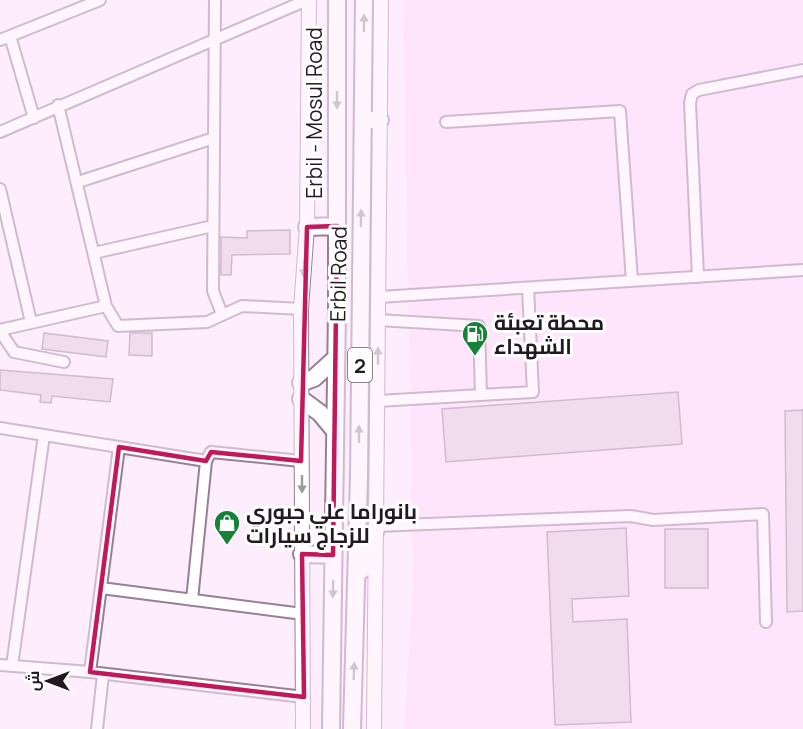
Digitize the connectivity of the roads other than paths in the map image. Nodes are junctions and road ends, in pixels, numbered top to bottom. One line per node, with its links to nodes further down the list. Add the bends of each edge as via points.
1 (100, 0): 7 (street)
2 (215, 0): 8 (street)
3 (308, 0): 8 (street); 21 (main road)
4 (337, 0): 20 (highway, Erbil - Mosul Road / 2, one-way to 20)
5 (364, 0): 12 (highway, Erbil Road / 2, one-way to 5)
6 (381, 0): 13 (main road)
7 (5, 38): 11 (street)
8 (213, 40): 10 (street); 16 (street)
9 (803, 70): 24 (street, via 692,94)
10 (58, 105): 11 (street); 17 (street)
11 (34, 118): 15 (street)
12 (363, 120): 13 (highway); 49 (highway, Erbil Road / 2, one-way to 12)
13 (380, 120): 27 (main road)
14 (446, 122): 25 (street, via 620,111)
15 (0, 132)
16 (214, 138): 17 (street); 19 (street)
17 (78, 182): 22 (street)
18 (0, 189): 32 (street)
19 (213, 226): 22 (street); 30 (street, via 213,291)
20 (337, 226): 21 (highway); 34 (highway, Erbil - Mosul Road / 2)
21 (307, 227): 29 (main road, one-way to 29)
22 (94, 253): 28 (street)
23 (803, 270): 24 (street)
24 (698, 277): 25 (street)
25 (632, 281): 26 (street)
26 (528, 288): 27 (street); 37 (street, via 533,392)
27 (379, 297): 31 (main road)
28 (106, 306): 30 (street, via 118,326 207,322); 32 (street)
29 (302, 309): 30 (street, via 242,306); 36 (main road)
30 (222, 314)
31 (378, 320): 37 (street, via 479,326); 38 (main road, one-way to 31)
32 (31, 322): 33 (street)
33 (0, 331): 35 (street, via 14,352)
34 (336, 358): 36 (highway); 40 (highway, Erbil - Mosul Road / 2)
35 (64, 362)
36 (302, 391): 40 (highway); 44 (main road)
37 (481, 395): 38 (street)
38 (378, 401): 45 (main road)
39 (0, 428): 41 (street)
40 (335, 431): 47 (highway, Erbil - Mosul Road / 2)
41 (44, 435): 42 (street); 54 (street)
42 (119, 447): 43 (street); 48 (street)
43 (206, 461): 44 (street, via 211,452); 50 (street)
44 (302, 461): 46 (main road, one-way to 46)
45 (376, 526): 49 (highway); 52 (street, via 763,514); 62 (main road)
46 (302, 554): 47 (highway); 51 (main road)
47 (333, 555): 60 (highway, Erbil - Mosul Road / 2, one-way to 60)
48 (101, 588): 50 (street); 55 (street)
49 (357, 588): 61 (highway, Erbil Road / 2, one-way to 49)
50 (192, 600): 51 (street)
51 (303, 614): 57 (main road)
52 (766, 621)
53 (0, 665): 54 (street)
54 (12, 666): 55 (street)
55 (90, 672): 56 (street)
56 (103, 675): 57 (street); 58 (street)
57 (304, 697): 59 (main road)
58 (97, 729)
59 (303, 729)
60 (331, 729)
61 (352, 729)
62 (374, 729)

